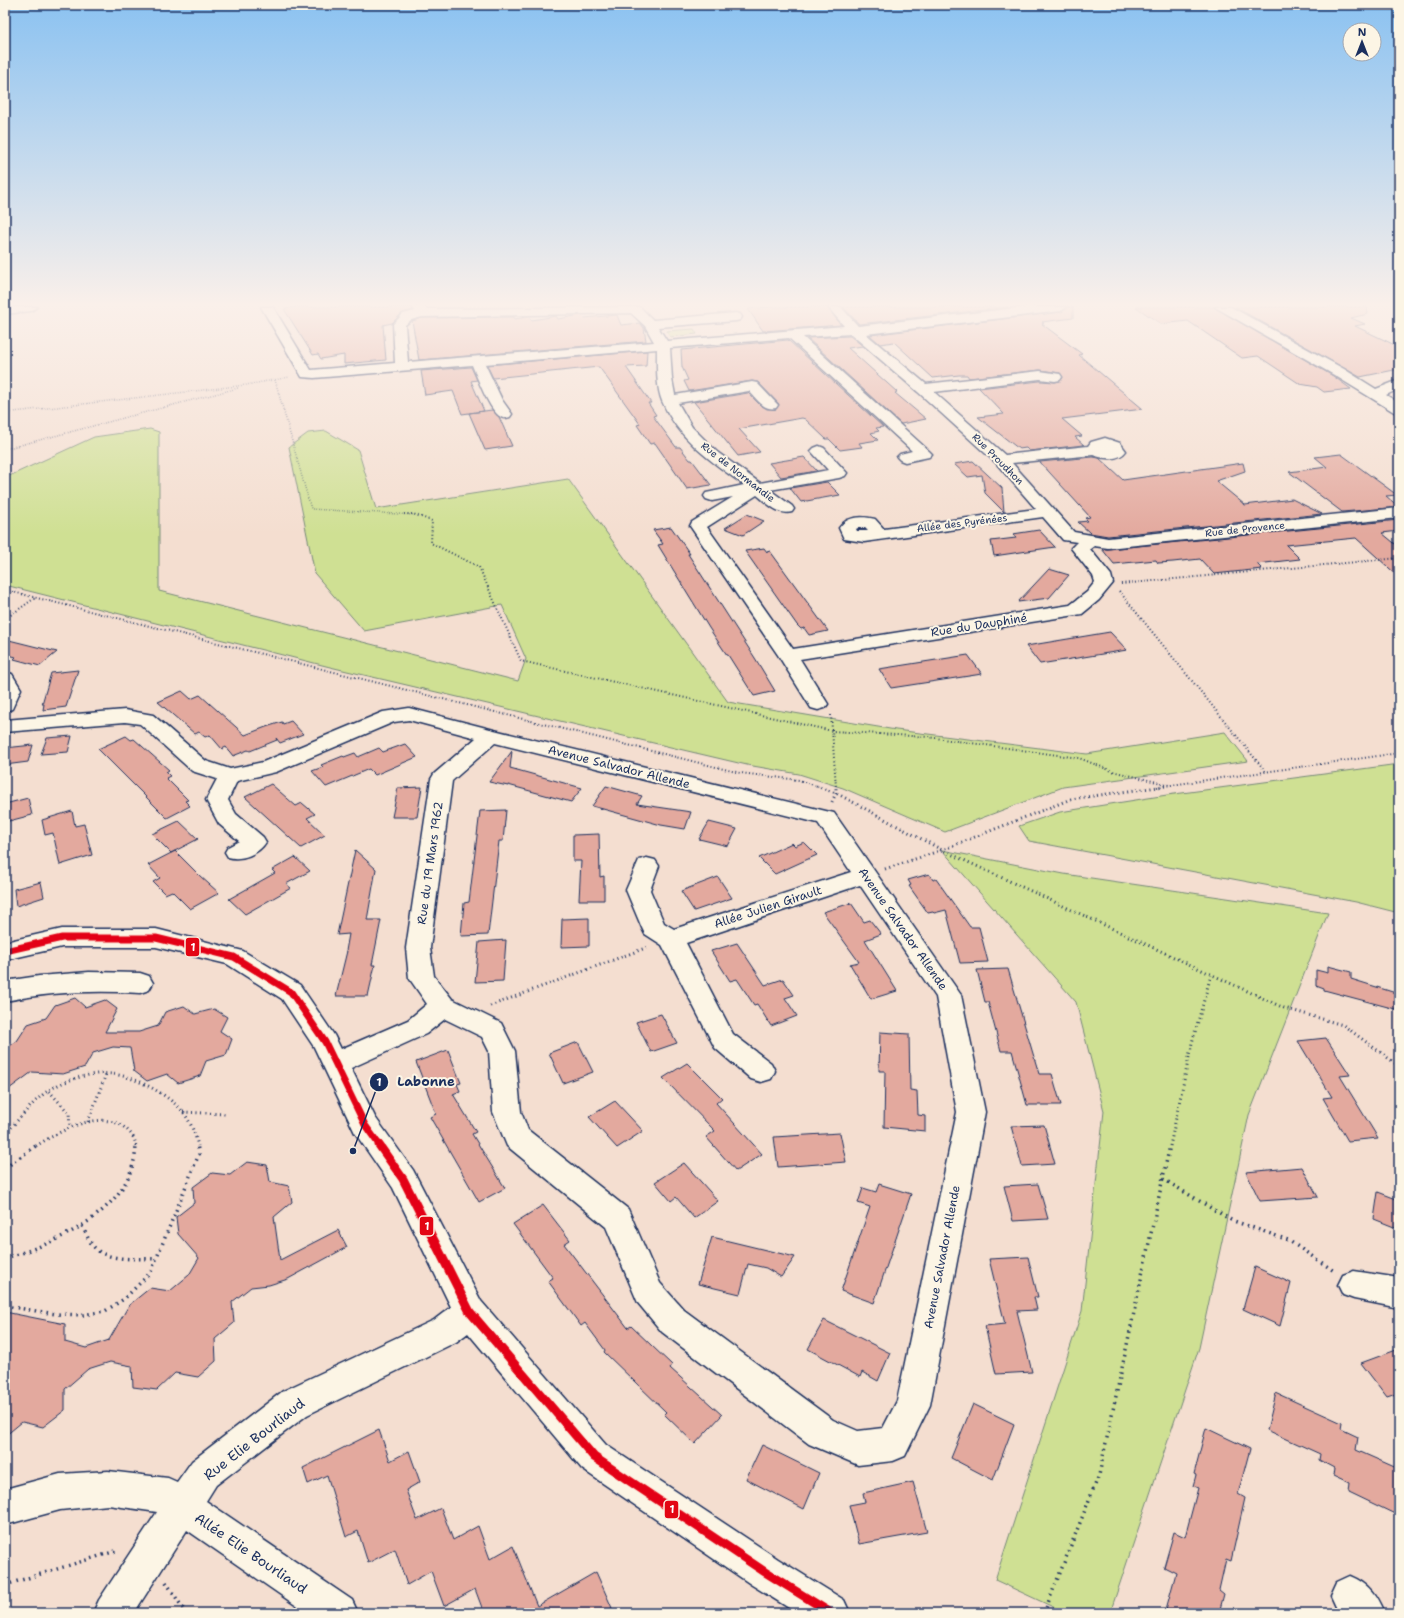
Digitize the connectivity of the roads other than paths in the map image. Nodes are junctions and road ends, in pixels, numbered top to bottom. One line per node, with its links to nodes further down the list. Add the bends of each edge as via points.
1 (487, 383): 13 (street, via 495,401)
2 (666, 383): 10 (street, Rue de Normandie)
3 (845, 383): 16 (street, via 924,454)
4 (915, 383): 8 (street, Rue Proudhon)
5 (977, 383): 8 (street)
6 (1356, 383): 9 (street)
7 (1399, 384): 9 (street)
8 (923, 389): 17 (street, Rue Proudhon)
9 (1375, 394): 12 (street)
10 (669, 400): 11 (street, via 752,386); 18 (street, Rue de Normandie, via 686,429 712,455)
11 (770, 405)
12 (1399, 409)
13 (505, 414)
14 (1095, 450): 17 (street)
15 (819, 452): 18 (street, via 839,473)
16 (905, 457)
17 (1001, 460): 21 (street, Rue Proudhon)
18 (758, 488): 19 (street); 20 (street, Rue de Normandie); 25 (street, via 698,526)
19 (712, 496)
20 (786, 509)
21 (1047, 512): 23 (street, Allée des Pyrénées); 24 (street, Rue Proudhon, via 1069,536)
22 (1399, 513): 24 (street, Rue de Provence, via 1108,543)
23 (877, 534)
24 (1091, 540): 25 (street, Rue du Dauphiné, via 1080,548 1108,584 1076,610)
25 (788, 655): 27 (street)
26 (5, 678): 28 (street, via 11,689)
27 (818, 704)
28 (5, 705)
29 (5, 726): 31 (street, via 125,716 146,719 199,766)
30 (491, 736): 31 (street, Avenue Salvador Allende, via 409,714 390,716 269,767); 34 (street, Avenue Salvador Allende, via 826,818); 39 (street, Rue du 19 Mars 1962, via 442,779 418,948 422,978)
31 (229, 776): 32 (street, via 218,800 227,819 255,842)
32 (236, 852)
33 (647, 866): 35 (street, via 638,890 654,928)
34 (866, 875): 35 (street, Allée Julien Girault); 39 (street, Avenue Salvador Allende, via 948,994 971,1112 913,1405 893,1444 858,1448 821,1432 673,1321 649,1293 617,1218 517,1138 507,1112 502,1051 492,1030)
35 (671, 939): 41 (street, via 724,1041)
36 (5, 951): 40 (street, via 62,938 156,938 234,957 291,992 325,1042)
37 (140, 983): 38 (street, via 60,983)
38 (5, 991)
39 (454, 1011): 40 (street)
40 (335, 1063): 44 (street, via 365,1125 403,1179)
41 (762, 1071)
42 (1354, 1285): 43 (street)
43 (1399, 1293)
44 (470, 1312): 45 (street, Rue Elie Bourliaud, via 445,1331 296,1403 204,1473); 49 (street, via 594,1457 765,1572)
45 (183, 1506): 46 (street, Allée Elie Bourliaud, via 168,1496 108,1488 60,1492); 47 (street, Rue Elie Bourliaud); 48 (street, Allée Elie Bourliaud)
46 (5, 1508)
47 (112, 1613)
48 (339, 1613)
49 (831, 1613)

